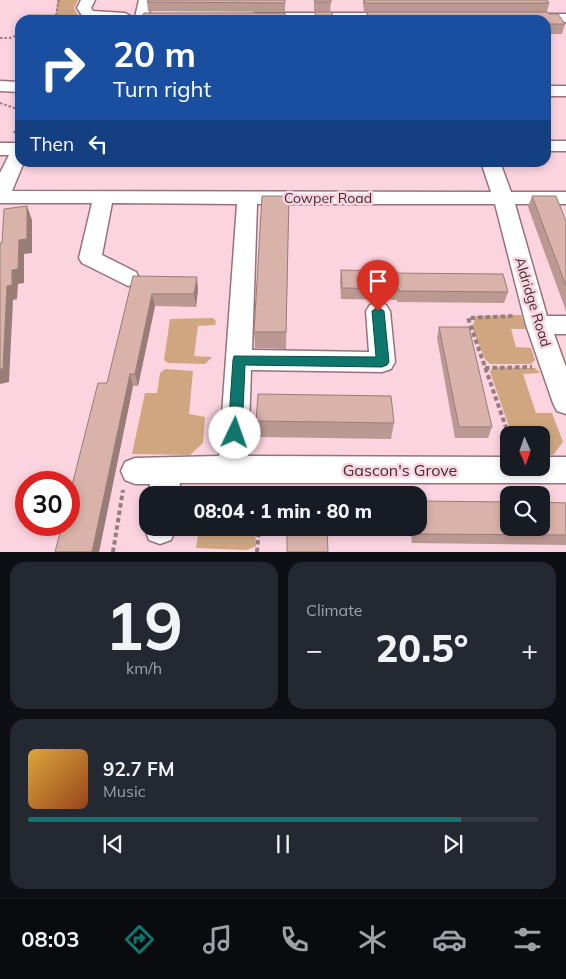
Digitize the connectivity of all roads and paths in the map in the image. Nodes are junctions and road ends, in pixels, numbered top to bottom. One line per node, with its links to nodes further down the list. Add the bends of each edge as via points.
1 (59, 0): 4 (path)
2 (88, 0): 5 (street, via 84,8)
3 (146, 0): 6 (street)
4 (56, 15)
5 (92, 15)
6 (147, 15)
7 (551, 18): 8 (street)
8 (566, 18)
9 (15, 36): 10 (path)
10 (0, 38)
11 (0, 86): 12 (street)
12 (15, 87)
13 (551, 91): 14 (street)
14 (566, 91)
15 (0, 103): 16 (path)
16 (15, 108)
17 (551, 146): 18 (street)
18 (566, 146)
19 (0, 149): 20 (street)
20 (15, 150)
21 (15, 162): 23 (street)
22 (492, 167): 27 (street, Aldridge Road)
23 (0, 196): 24 (street, Cowper Road)
24 (103, 197): 25 (street, Cowper Road); 28 (street, via 90,258)
25 (247, 198): 27 (street, Cowper Road); 32 (street)
26 (566, 198): 27 (street, Cowper Road)
27 (504, 199): 30 (street, Aldridge Road)
28 (128, 278)
29 (378, 311): 32 (street, via 382,362)
30 (537, 320): 31 (street); 33 (street, Aldridge Road); 34 (path, via 468,318)
31 (566, 325)
32 (239, 360): 37 (street)
33 (554, 367): 34 (path); 35 (street, Aldridge Road)
34 (485, 368): 36 (path)
35 (566, 403)
36 (505, 426)
37 (233, 469): 38 (street, Gascon's Grove); 40 (street, Gascon's Grove)
38 (566, 470)
39 (135, 471): 40 (street, Gascon's Grove); 42 (path, via 127,471)
40 (165, 483)
41 (258, 536): 43 (path)
42 (113, 552)
43 (257, 552)

